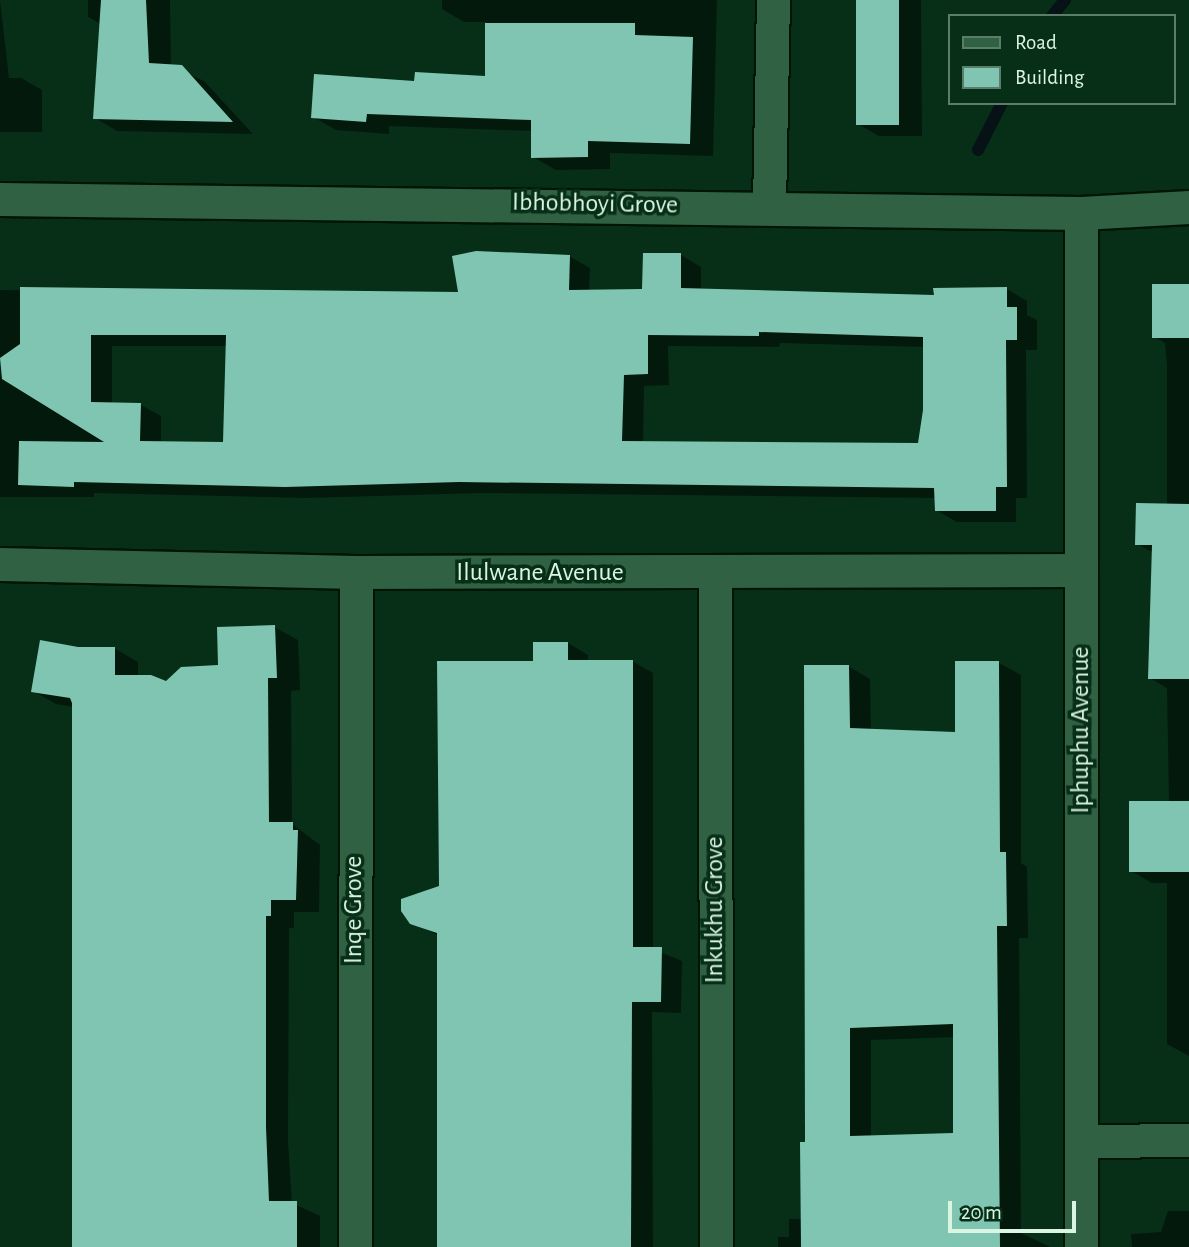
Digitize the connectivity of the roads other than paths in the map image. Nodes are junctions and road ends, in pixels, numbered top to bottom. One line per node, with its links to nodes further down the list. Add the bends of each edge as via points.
1 (773, 0): 3 (street)
2 (0, 199): 3 (street, Ibhobhoyi Grove)
3 (769, 206): 5 (street, Ibhobhoyi Grove)
4 (1189, 207): 5 (street, Ibhobhoyi Grove)
5 (1081, 213): 7 (street, Iphuphu Avenue)
6 (0, 564): 8 (street, Ilulwane Avenue)
7 (1080, 570): 9 (street, Ilulwane Avenue); 11 (street, Iphuphu Avenue)
8 (356, 572): 9 (street, Ilulwane Avenue); 12 (street, Inqe Grove)
9 (715, 574): 13 (street, Inkukhu Grove)
10 (1189, 1140): 11 (street)
11 (1083, 1141): 14 (street, Iphuphu Avenue)
12 (355, 1247)
13 (716, 1247)
14 (1081, 1247)

